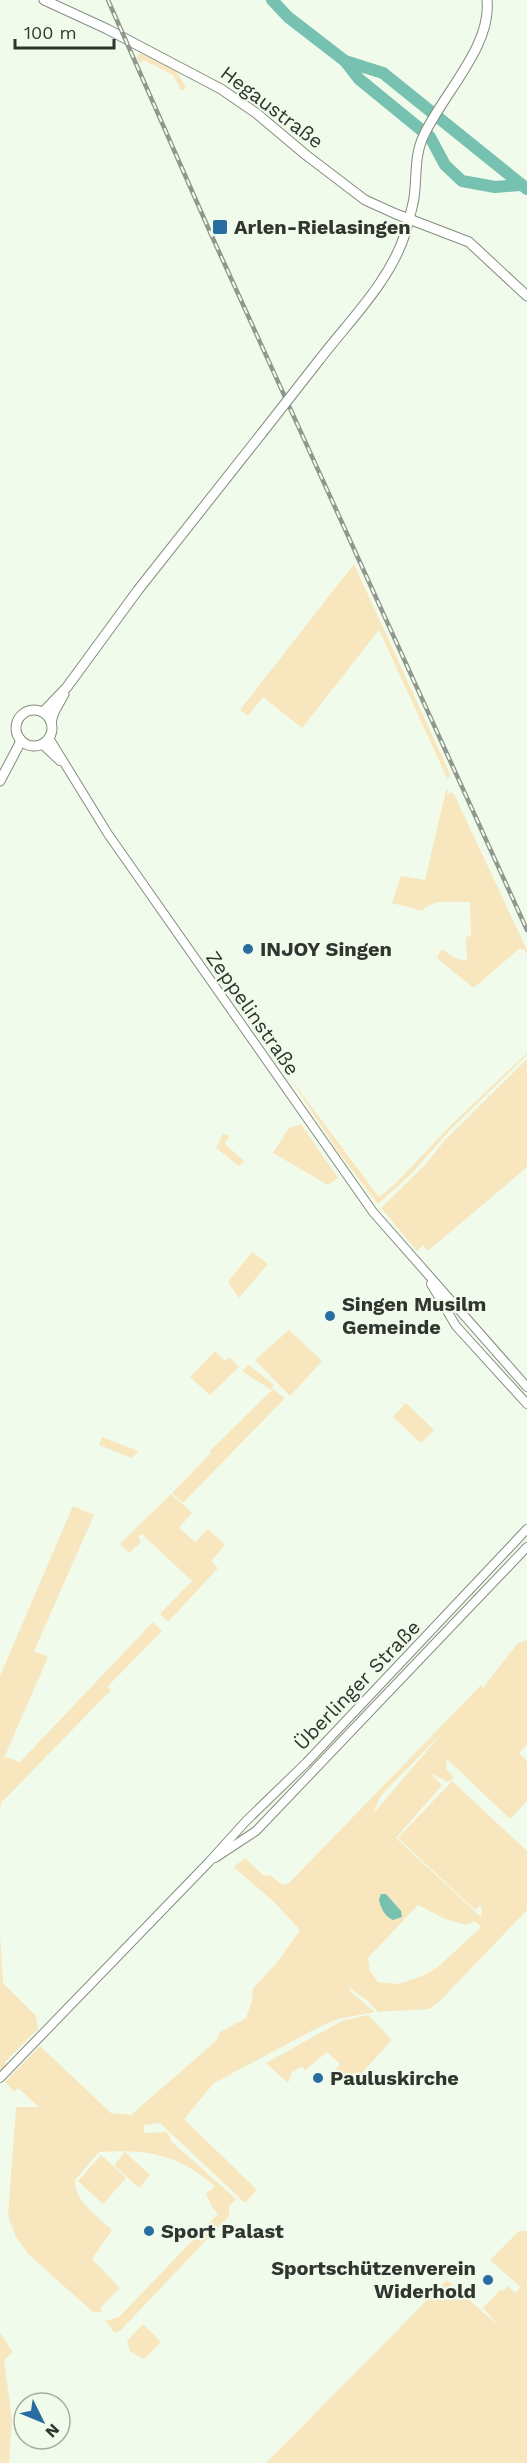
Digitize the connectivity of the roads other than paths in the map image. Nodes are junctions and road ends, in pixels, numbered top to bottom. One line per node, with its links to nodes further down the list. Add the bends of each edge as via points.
1 (44, 0): 3 (main road, Hegaustraße, via 221,88 365,200)
2 (486, 0): 3 (main road, via 487,18 479,43 419,148)
3 (409, 219): 4 (main road, Hegaustraße, via 469,242); 5 (main road, bridge, via 391,264)
4 (527, 296)
5 (67, 687): 6 (main road); 7 (main road)
6 (42, 712): 7 (main road); 8 (main road, via 33,710 20,717 16,726)
7 (51, 722): 9 (main road)
8 (20, 739): 10 (main road); 11 (main road)
9 (46, 741): 10 (main road); 12 (street, Zeppelinstraße, via 351,1183)
10 (30, 745): 11 (main road)
11 (2, 778)
12 (426, 1274): 13 (street); 14 (street, via 456,1326)
13 (527, 1387)
14 (527, 1404)
15 (527, 1529): 17 (street, Überlinger Straße)
16 (527, 1547): 17 (street, Überlinger Straße, via 256,1830)
17 (209, 1862): 18 (street, Überlinger Straße)
18 (0, 2078)

